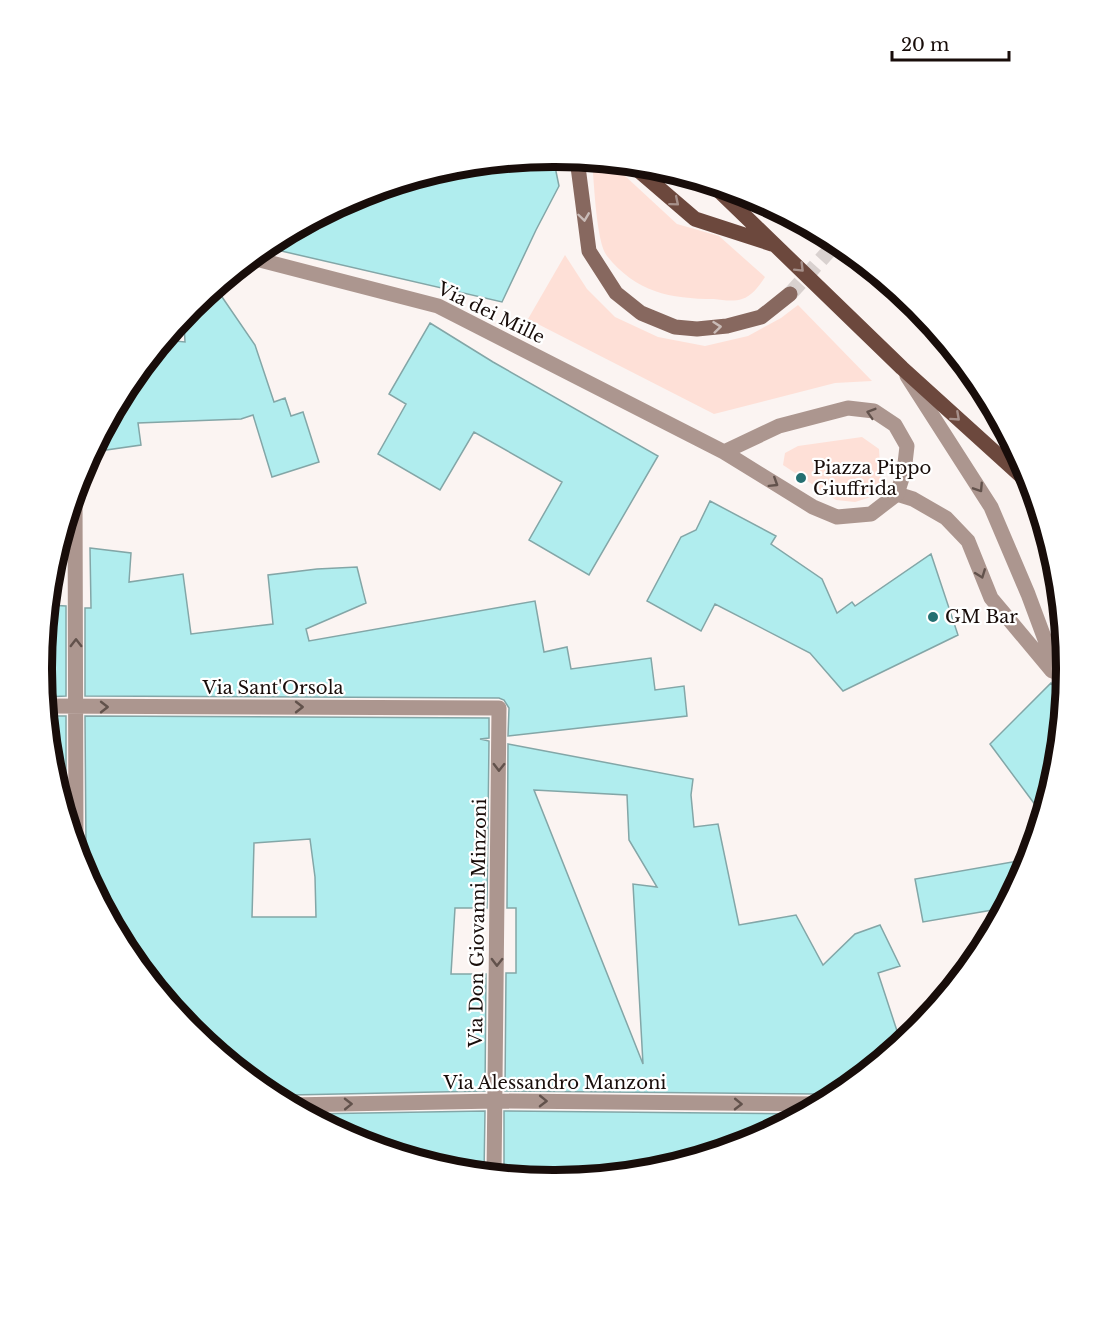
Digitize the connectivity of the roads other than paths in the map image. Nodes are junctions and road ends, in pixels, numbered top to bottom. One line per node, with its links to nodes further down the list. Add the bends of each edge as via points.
1 (578, 168): 6 (main road, one-way to 6, via 589,251 616,293 641,313 675,327 727,326 761,317)
2 (645, 176): 4 (main road, one-way to 4, via 695,219)
3 (727, 198): 4 (main road)
4 (778, 246): 7 (main road, one-way to 7)
5 (263, 261): 8 (street, Via dei Mille, via 438,306)
6 (790, 294)
7 (902, 368): 9 (main road, one-way to 9); 12 (street, one-way to 12, via 991,507)
8 (724, 452): 10 (street, Via dei Mille, one-way to 10, via 813,507 837,517 871,514); 10 (street, one-way to 8, via 907,446 895,425 874,411 848,408 779,426)
9 (1014, 469)
10 (897, 494): 13 (street, one-way to 13, via 946,518 968,541 991,598)
11 (75, 521): 15 (street, one-way to 11)
12 (1056, 666)
13 (1056, 674)
14 (54, 706): 15 (street, Via Sant'Orsola)
15 (76, 706): 16 (street, Via Sant'Orsola, one-way to 16); 17 (street)
16 (499, 708): 18 (street, Via Don Giovanni Minzoni, one-way to 18)
17 (76, 819)
18 (496, 1101): 19 (street, Via Alessandro Manzoni, one-way to 19); 20 (street, Via Alessandro Manzoni, one-way to 18); 21 (street, Via Don Giovanni Minzoni)
19 (803, 1104)
20 (306, 1105)
21 (494, 1166)

